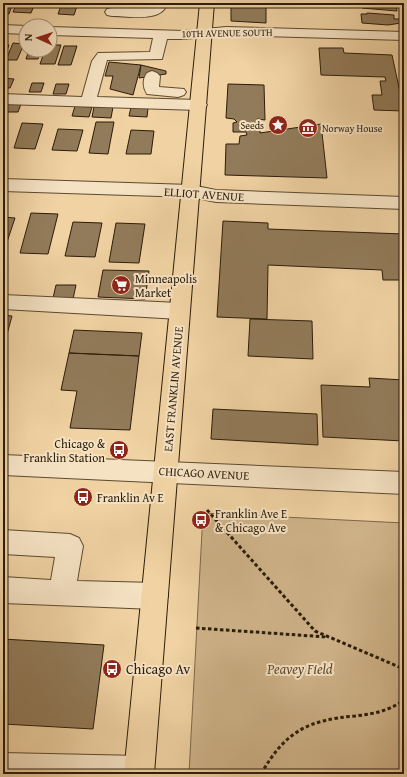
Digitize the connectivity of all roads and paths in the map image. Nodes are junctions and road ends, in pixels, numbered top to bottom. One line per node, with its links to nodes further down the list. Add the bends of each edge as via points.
1 (160, 3): 3 (street, via 159,8 152,12)
2 (207, 3): 8 (main road, EAST FRANKLIN AVENUE)
3 (113, 8): 7 (street)
4 (3, 29): 5 (street)
5 (18, 30)
6 (58, 31): 7 (street, 10TH AVENUE SOUTH)
7 (107, 32): 9 (street, 10TH AVENUE SOUTH)
8 (205, 32): 9 (street, 10TH AVENUE SOUTH, via 184,35); 10 (street, 10TH AVENUE SOUTH); 12 (main road, EAST FRANKLIN AVENUE)
9 (161, 34): 11 (street)
10 (404, 36)
11 (154, 67): 12 (street, via 151,88 153,91); 14 (street, via 103,56 99,61)
12 (199, 98): 14 (street); 16 (main road, EAST FRANKLIN AVENUE)
13 (3, 99): 14 (street)
14 (88, 102)
15 (3, 185): 16 (street, ELLIOT AVENUE)
16 (192, 192): 17 (street, ELLIOT AVENUE, via 216,196); 19 (main road, EAST FRANKLIN AVENUE)
17 (404, 203)
18 (3, 302): 19 (street)
19 (180, 311): 21 (main road, EAST FRANKLIN AVENUE)
20 (3, 465): 21 (street, CHICAGO AVENUE)
21 (166, 472): 22 (street, CHICAGO AVENUE); 27 (main road, EAST FRANKLIN AVENUE)
22 (404, 483)
23 (207, 510): 29 (path, via 304,620 315,631)
24 (3, 542): 26 (street, via 70,546)
25 (3, 590): 26 (street)
26 (62, 593): 27 (street)
27 (155, 596): 33 (main road, EAST FRANKLIN AVENUE)
28 (196, 628): 29 (path)
29 (329, 637): 30 (path)
30 (404, 670)
31 (404, 700): 34 (path, via 392,709 376,714 337,718 293,731)
32 (3, 768): 33 (street)
33 (139, 773)
34 (261, 774)

